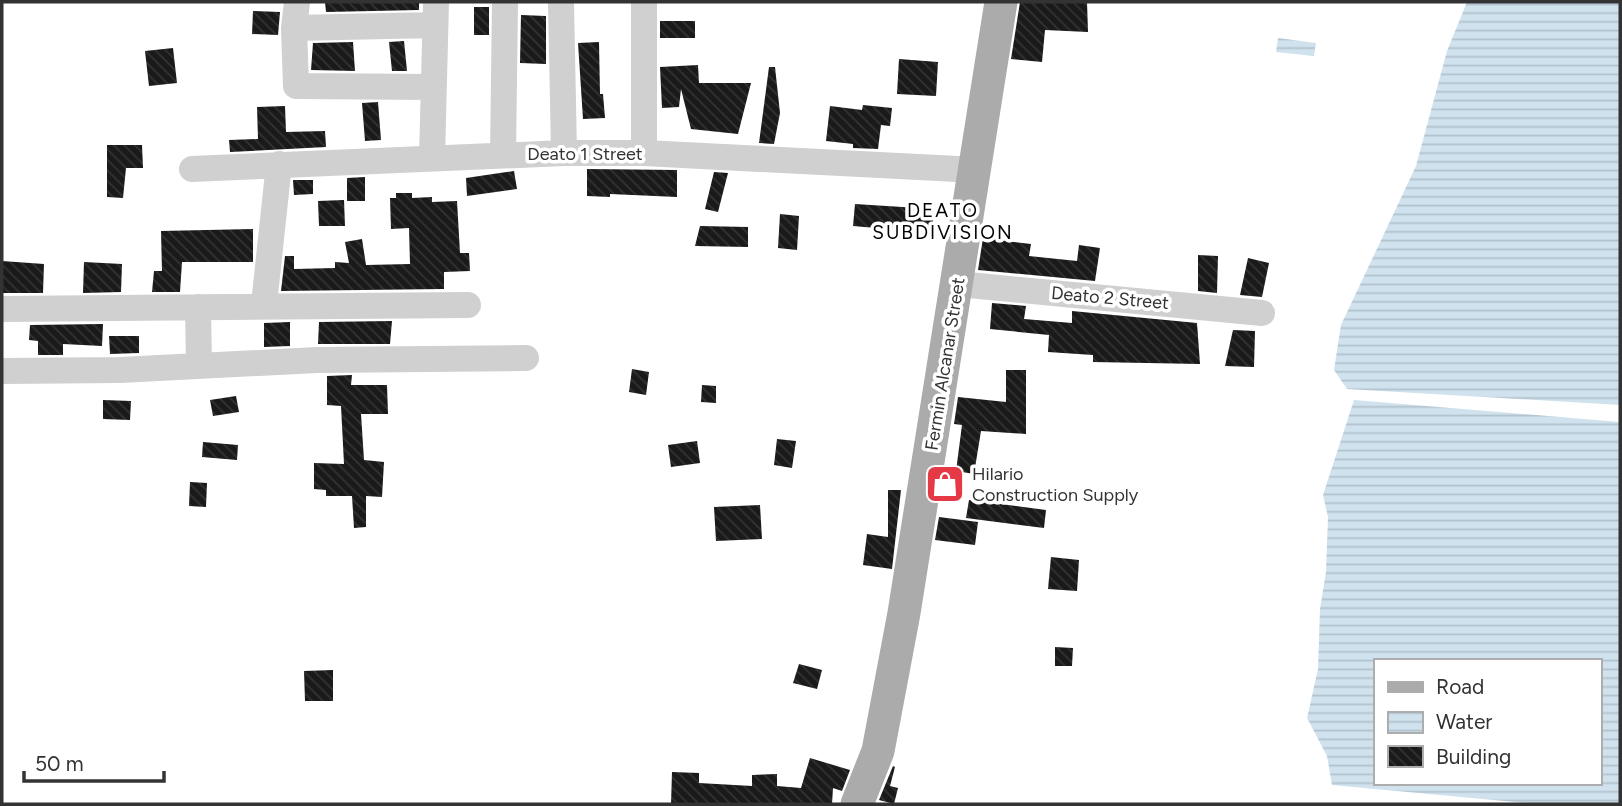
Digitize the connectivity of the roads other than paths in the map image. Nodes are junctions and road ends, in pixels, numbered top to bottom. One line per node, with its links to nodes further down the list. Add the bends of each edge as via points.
1 (297, 2): 7 (street)
2 (505, 2): 11 (street)
3 (561, 2): 9 (street)
4 (644, 2): 10 (street)
5 (1001, 2): 15 (main road, Fermin Alcanar Street)
6 (436, 13): 7 (street); 8 (street)
7 (294, 28): 8 (street, via 296,86)
8 (433, 87): 12 (street)
9 (564, 153): 10 (street, Deato 1 Street); 11 (street, Deato 1 Street)
10 (645, 153): 15 (street, Deato 1 Street)
11 (503, 155): 12 (street, Deato 1 Street)
12 (432, 158): 13 (street, Deato 1 Street)
13 (279, 164): 14 (street, Deato 1 Street); 17 (street)
14 (192, 169)
15 (977, 170): 16 (main road, Fermin Alcanar Street)
16 (958, 284): 21 (street, Deato 2 Street); 25 (main road, Fermin Alcanar Street, via 880,738)
17 (264, 304): 18 (street); 19 (street)
18 (468, 304)
19 (198, 307): 20 (street); 23 (street)
20 (2, 309)
21 (1262, 313)
22 (526, 358): 23 (street)
23 (198, 366): 24 (street)
24 (2, 371)
25 (857, 804)

